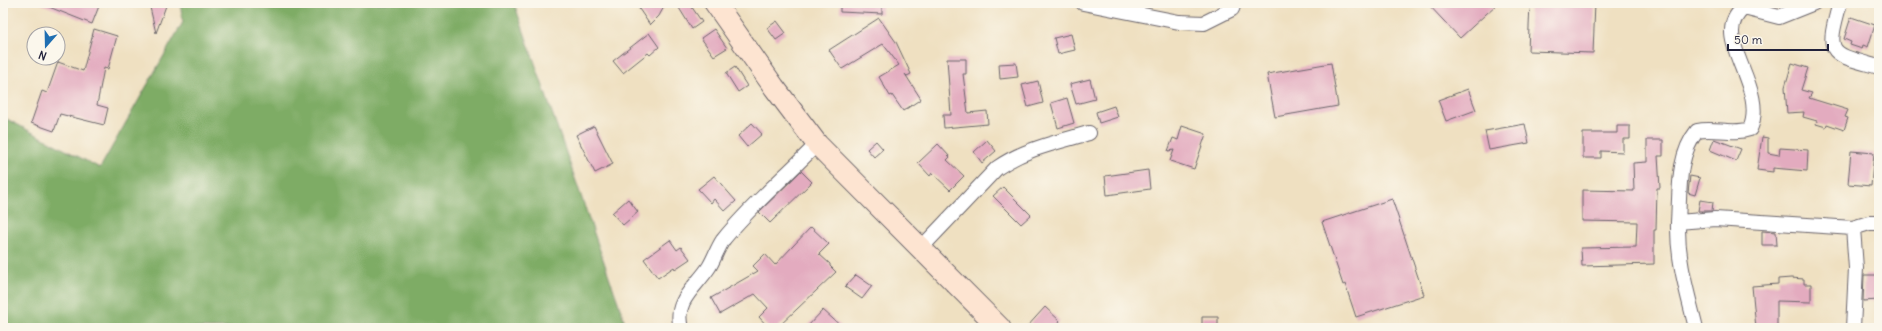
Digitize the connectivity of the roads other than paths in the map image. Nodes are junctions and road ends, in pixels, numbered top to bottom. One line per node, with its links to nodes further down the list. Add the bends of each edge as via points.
1 (715, 3): 8 (street)
2 (1083, 3): 3 (street, via 1179,22 1204,23 1232,9)
3 (1234, 3)
4 (1814, 3): 9 (street, via 1779,17 1744,8 1737,13 1732,22 1732,43 1750,84 1755,108 1753,121 1750,129 1706,129 1697,131 1690,140 1680,178)
5 (1840, 3): 6 (street, via 1832,34 1835,51 1840,56)
6 (1879, 68)
7 (1088, 133): 12 (street, via 1009,160 998,168)
8 (818, 144): 12 (street); 13 (street, via 779,180 723,240 709,267 679,310)
9 (1678, 222): 11 (street, via 1715,219); 15 (street, via 1678,251 1684,286)
10 (1879, 223): 11 (street)
11 (1853, 228): 16 (street, via 1856,268)
12 (921, 248): 14 (street)
13 (681, 328)
14 (1000, 328)
15 (1696, 328)
16 (1853, 328)

